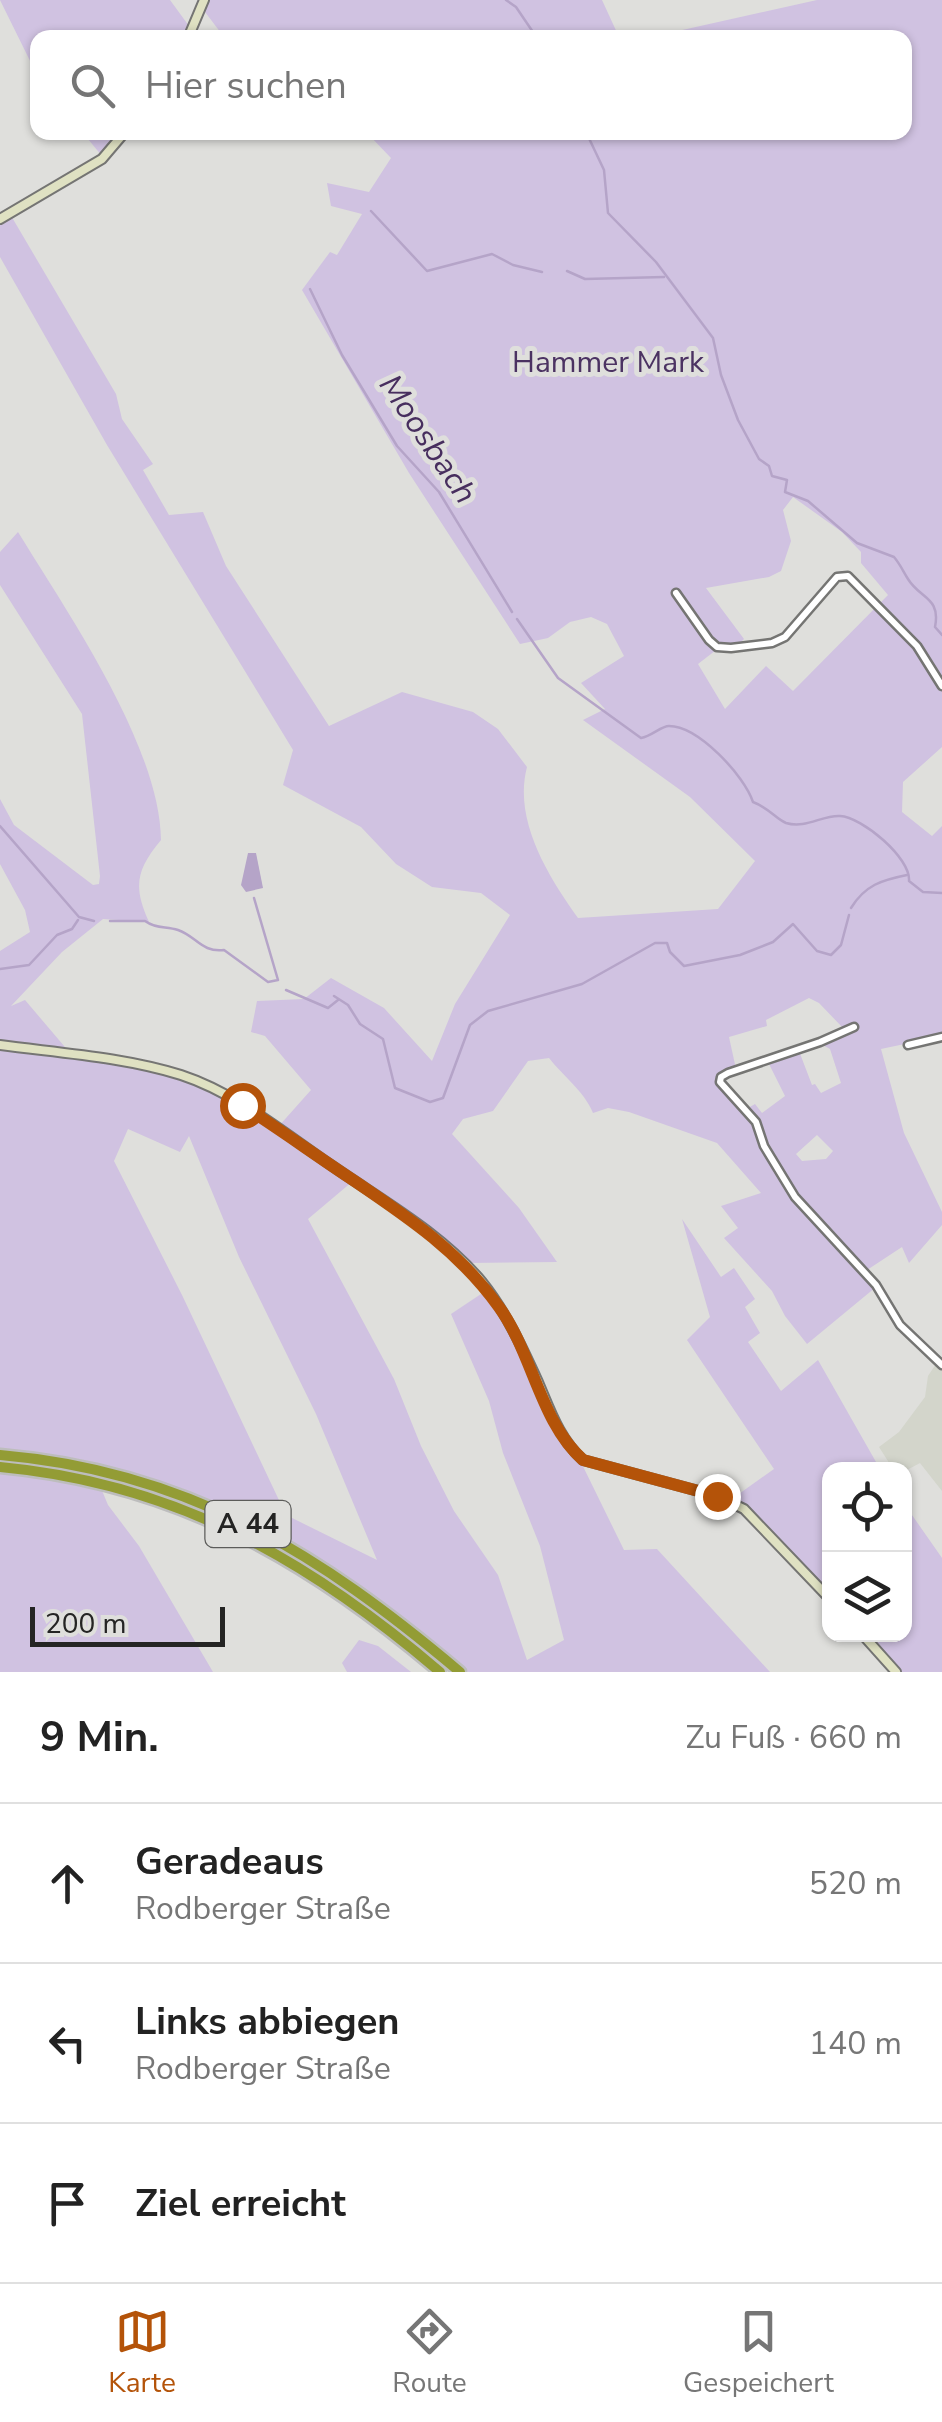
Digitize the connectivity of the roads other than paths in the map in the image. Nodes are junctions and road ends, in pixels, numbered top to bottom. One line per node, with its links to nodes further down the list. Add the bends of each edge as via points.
1 (204, 0): 2 (street)
2 (191, 30)
3 (118, 140): 4 (street, via 102,159)
4 (0, 219)
5 (676, 592): 6 (street, via 709,640 731,648 779,641 837,576 848,576 917,646)
6 (942, 686)
7 (854, 1027): 11 (street, via 720,1082 756,1122 795,1197 876,1285 900,1326)
8 (942, 1037): 9 (street)
9 (908, 1045)
10 (0, 1046): 14 (street, via 179,1075 265,1120 423,1228 481,1282 504,1313 559,1429 583,1460 717,1496 744,1510)
11 (942, 1366)
12 (0, 1454): 17 (highway, A 44, via 110,1472 240,1520 370,1598)
13 (0, 1467): 16 (highway, A 44, via 106,1483 236,1530 362,1608)
14 (822, 1591)
15 (869, 1642): 18 (street)
16 (440, 1672)
17 (460, 1672)
18 (896, 1672)

